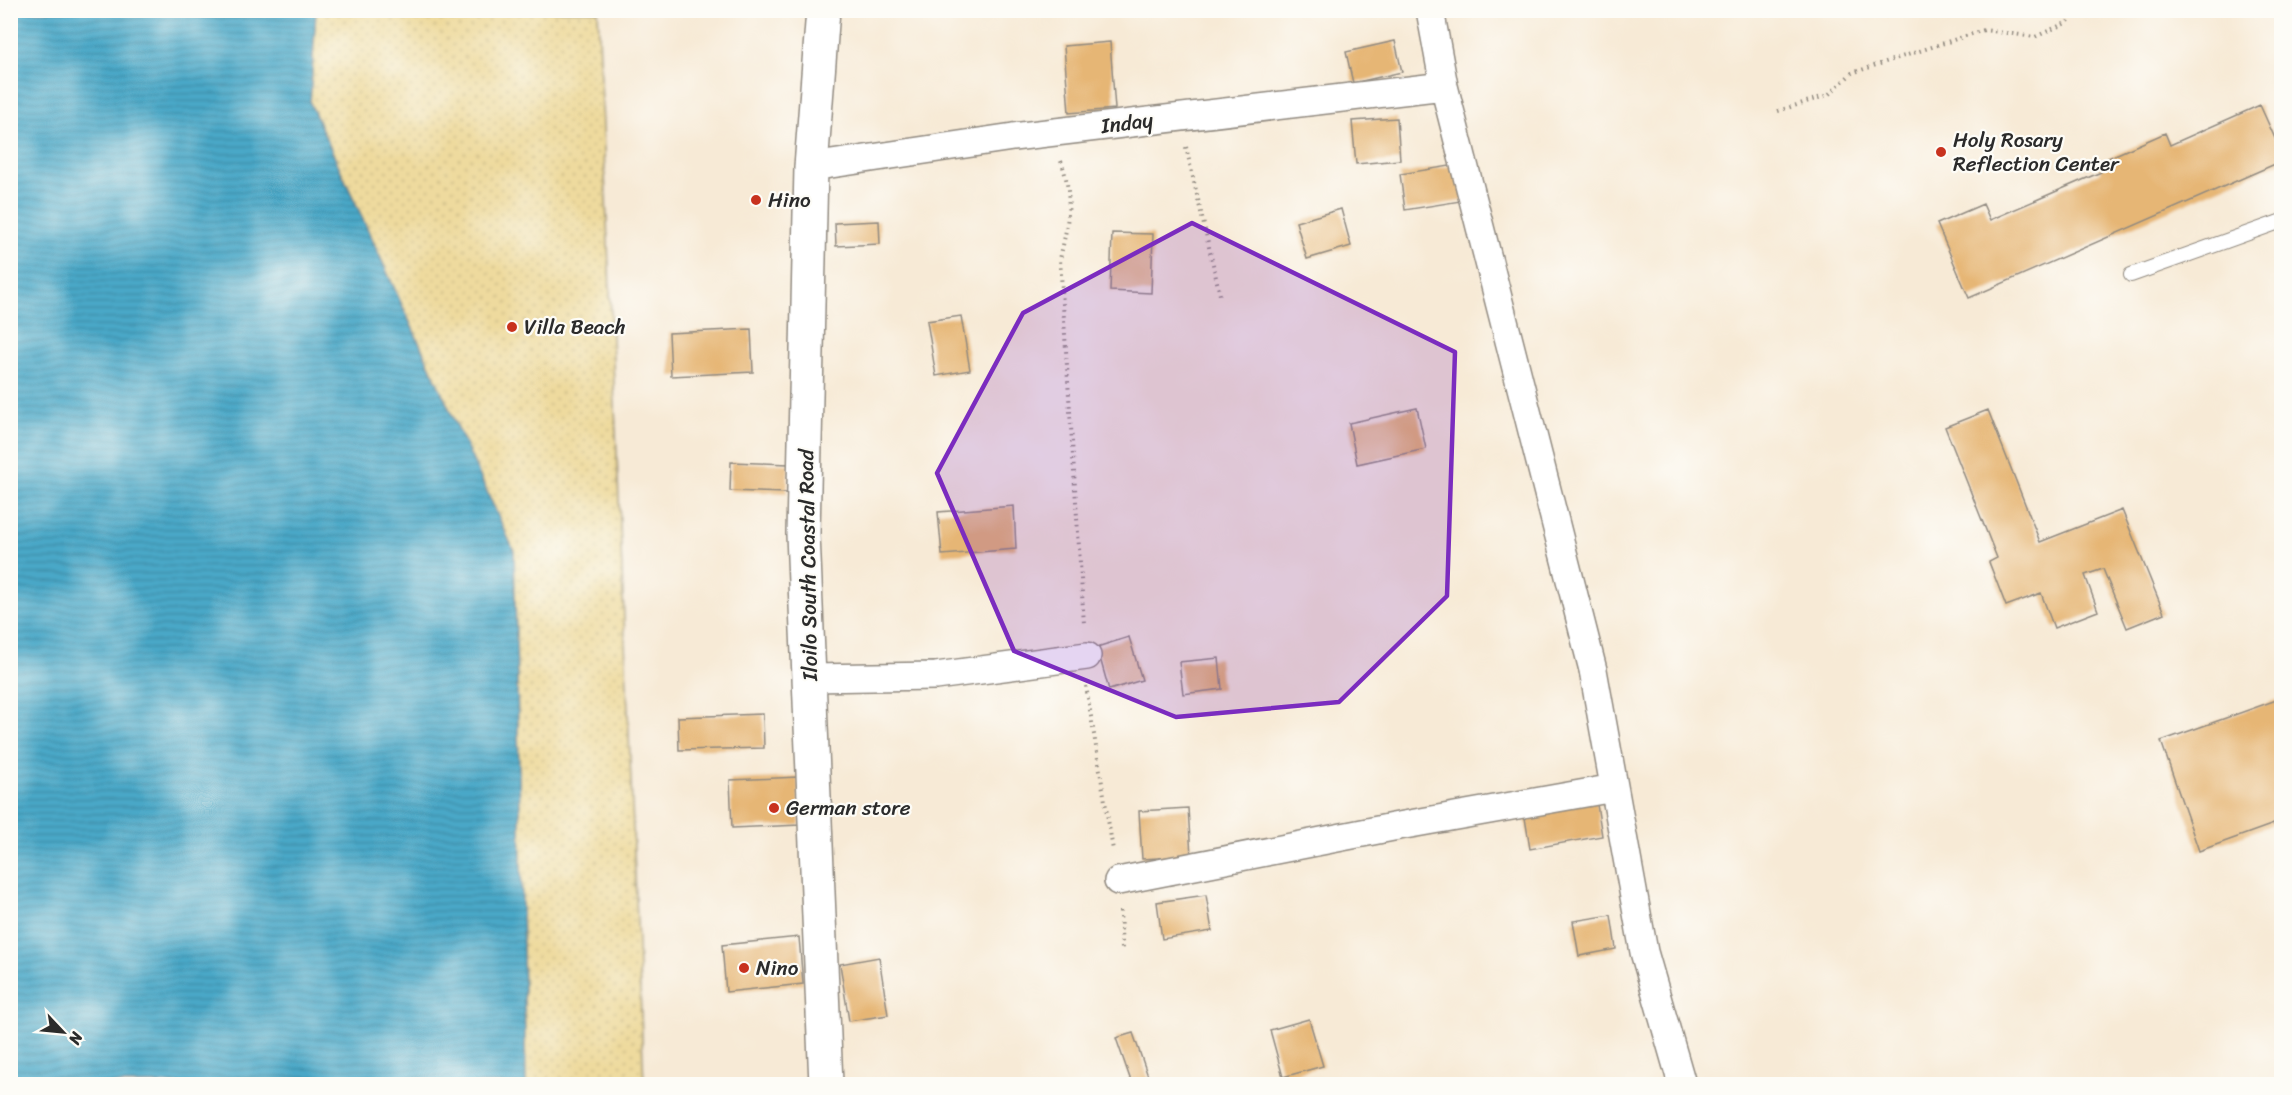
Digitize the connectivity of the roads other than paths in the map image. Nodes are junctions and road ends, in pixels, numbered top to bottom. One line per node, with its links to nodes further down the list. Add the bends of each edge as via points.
1 (823, 10): 4 (street, Iloilo South Coastal Road)
2 (1430, 10): 3 (street)
3 (1444, 86): 4 (street, Inday, via 1050,132); 9 (street, via 1593,670)
4 (811, 167): 8 (street, Iloilo South Coastal Road, via 803,534)
5 (2282, 221): 6 (lane)
6 (2131, 275)
7 (1087, 656): 8 (street, via 936,676)
8 (811, 678): 11 (street, Iloilo South Coastal Road)
9 (1614, 788): 10 (street); 12 (street, via 1644,952)
10 (1118, 881)
11 (826, 1084)
12 (1682, 1084)

